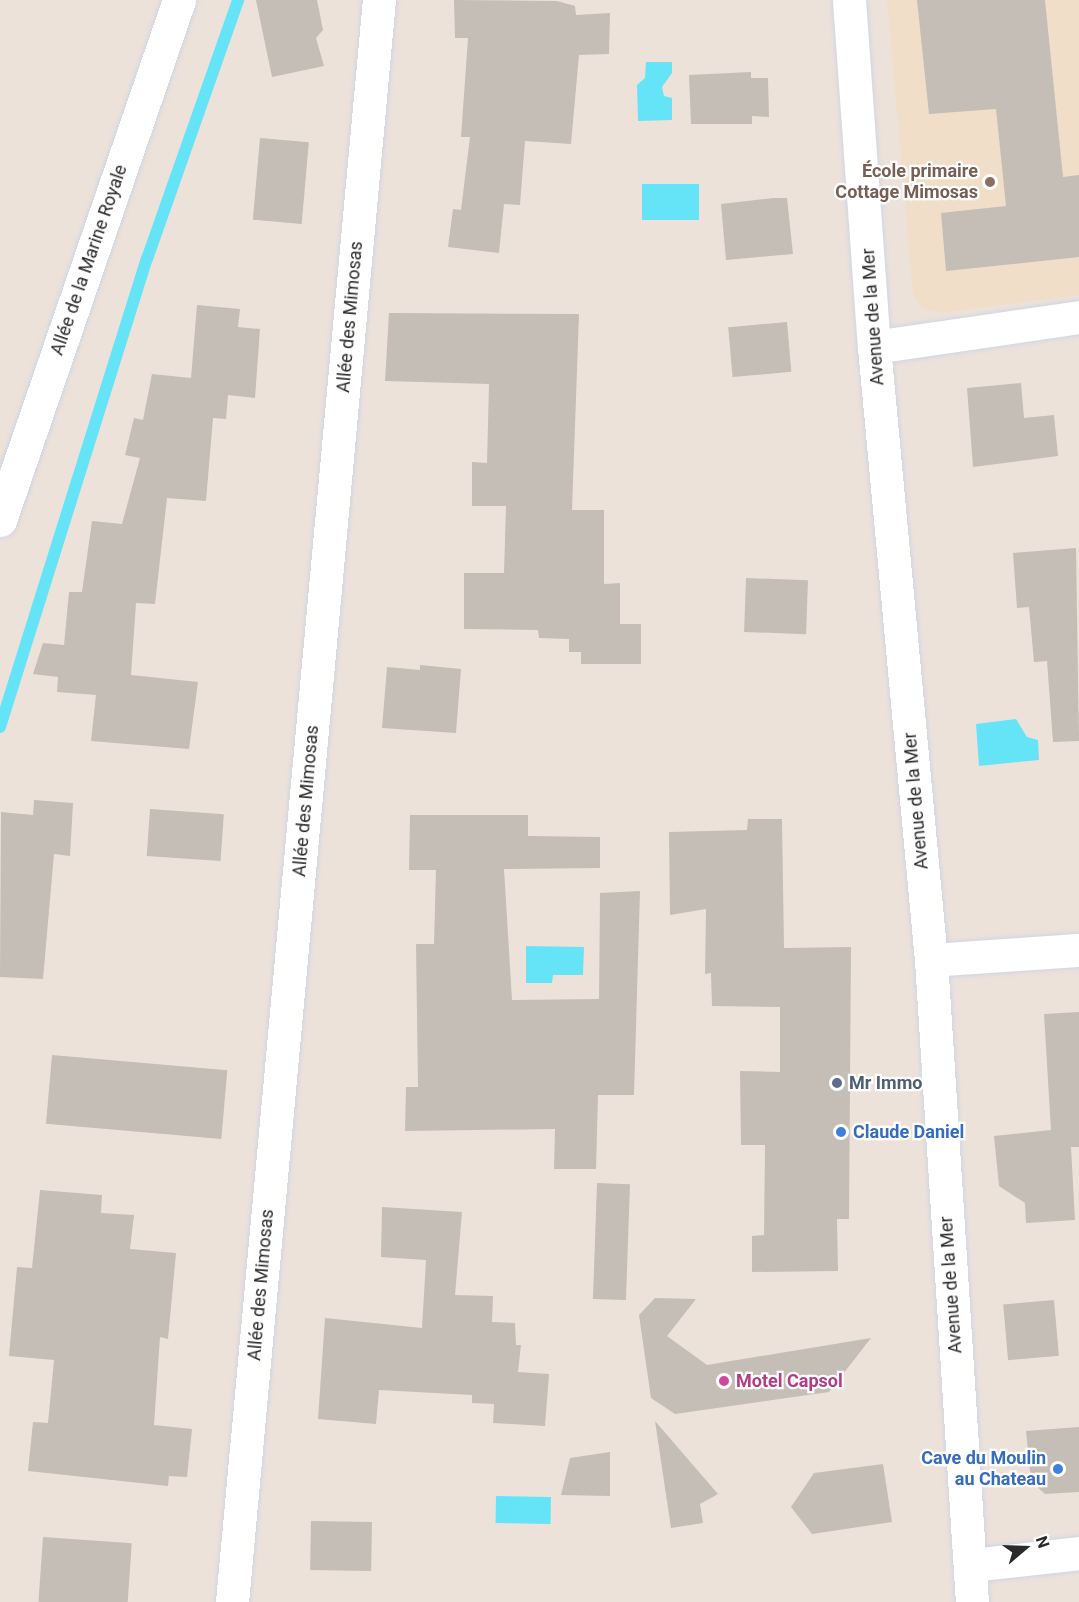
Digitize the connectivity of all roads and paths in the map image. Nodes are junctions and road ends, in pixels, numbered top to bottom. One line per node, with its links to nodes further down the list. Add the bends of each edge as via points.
1 (179, 0): 6 (street, Allée de la Marine Royale)
2 (379, 0): 11 (street, Allée des Mimosas)
3 (849, 0): 5 (street, Avenue de la Mer)
4 (1079, 317): 5 (street)
5 (874, 347): 8 (street, Avenue de la Mer)
6 (0, 520)
7 (1079, 950): 8 (street)
8 (931, 960): 10 (street, Avenue de la Mer)
9 (1079, 1553): 10 (street)
10 (971, 1565): 12 (street, Avenue de la Mer)
11 (232, 1602)
12 (972, 1602)

